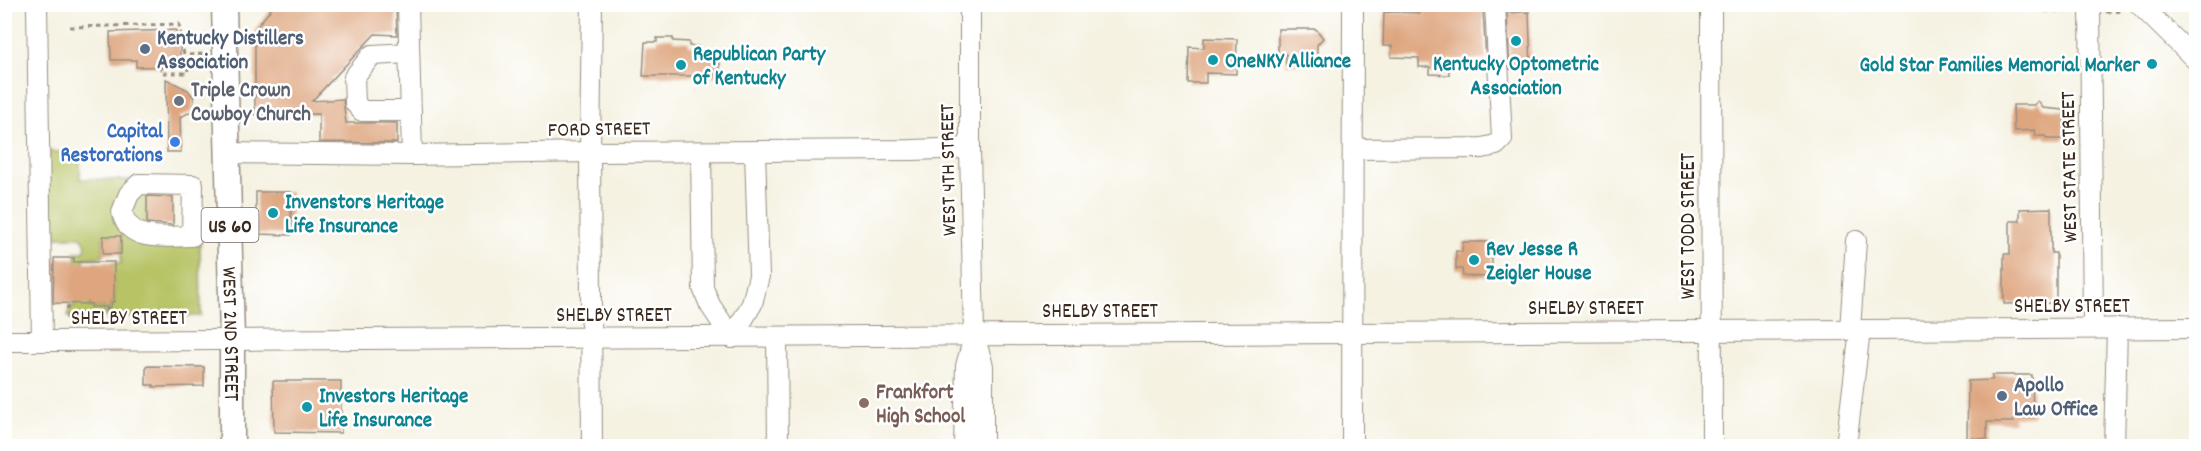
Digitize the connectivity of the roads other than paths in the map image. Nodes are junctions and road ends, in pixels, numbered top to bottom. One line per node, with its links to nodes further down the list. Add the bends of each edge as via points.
1 (38, 4): 33 (street)
2 (224, 4): 19 (main road, WEST 2ND STREET / US 60)
3 (408, 4): 11 (street)
4 (592, 4): 17 (street)
5 (970, 4): 14 (street, WEST 4TH STREET)
6 (1353, 4): 15 (street)
7 (1495, 4): 15 (street, via 1502,139 1496,145 1482,148)
8 (1711, 4): 25 (street, WEST TODD STREET)
9 (2089, 8): 22 (street, WEST STATE STREET)
10 (2130, 8): 12 (street)
11 (409, 53): 13 (street); 13 (street, via 372,55 354,77 355,104 362,111)
12 (2196, 60)
13 (411, 111): 20 (street)
14 (970, 148): 16 (street, FORD STREET); 28 (street, WEST 4TH STREET)
15 (1354, 149): 27 (street)
16 (755, 151): 18 (street, FORD STREET); 31 (street, via 759,276 752,304)
17 (590, 152): 18 (street, FORD STREET); 20 (street, FORD STREET); 30 (street)
18 (701, 152): 31 (street, via 703,288)
19 (228, 153): 20 (street, FORD STREET); 34 (main road, WEST 2ND STREET / US 60)
20 (412, 155)
21 (1856, 241): 26 (street)
22 (2093, 328): 23 (street, SHELBY STREET); 26 (street, SHELBY STREET)
23 (2117, 328): 24 (street, SHELBY STREET); 43 (street)
24 (2196, 328)
25 (1711, 330): 26 (street, SHELBY STREET); 27 (street, SHELBY STREET); 41 (street, WEST TODD STREET)
26 (1855, 330): 42 (street)
27 (1353, 333): 28 (street, SHELBY STREET); 40 (street)
28 (974, 335): 29 (street, SHELBY STREET); 38 (street, WEST 4TH STREET, via 966,366); 39 (street, WEST 4TH STREET, via 983,366)
29 (777, 337): 31 (street, SHELBY STREET); 37 (street)
30 (592, 338): 31 (street, SHELBY STREET); 34 (street, SHELBY STREET); 36 (street)
31 (732, 338)
32 (4, 341): 33 (street, SHELBY STREET)
33 (42, 341): 34 (street, SHELBY STREET)
34 (232, 341): 35 (main road, WEST 2ND STREET / US 60)
35 (232, 447)
36 (592, 447)
37 (778, 447)
38 (964, 447)
39 (983, 447)
40 (1352, 447)
41 (1712, 447)
42 (1846, 447)
43 (2114, 447)

